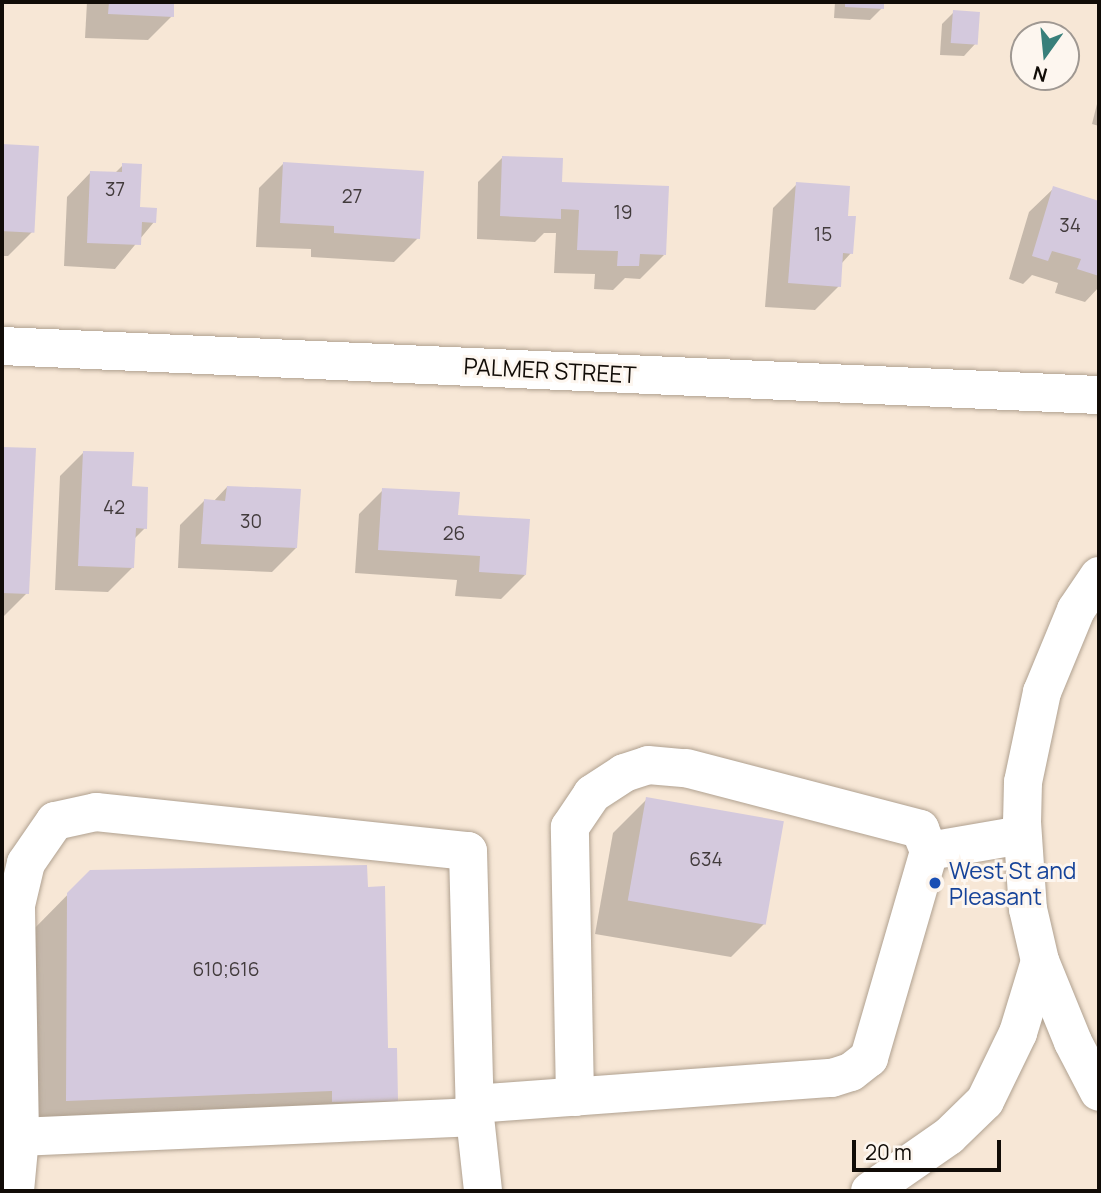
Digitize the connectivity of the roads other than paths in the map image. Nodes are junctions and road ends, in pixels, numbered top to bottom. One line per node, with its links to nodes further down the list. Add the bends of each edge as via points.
1 (2, 346): 2 (street, PALMER STREET)
2 (1099, 395)
3 (1099, 576): 4 (street, via 1076,610 1042,692 1023,782)
4 (1022, 835): 5 (street); 6 (street, via 1028,909)
5 (929, 851): 8 (street, via 869,1058 851,1072); 8 (street, via 920,829 686,768 648,765 624,773 592,794 570,827)
6 (1040, 961): 7 (street); 13 (street, via 1018,1033 985,1101 950,1136)
7 (1099, 1092)
8 (575, 1097): 9 (street)
9 (475, 1111): 10 (street); 10 (street, via 468,851 96,812 55,821 24,874 16,905); 12 (street)
10 (20, 1138): 11 (street)
11 (15, 1191)
12 (482, 1191)
13 (870, 1191)

